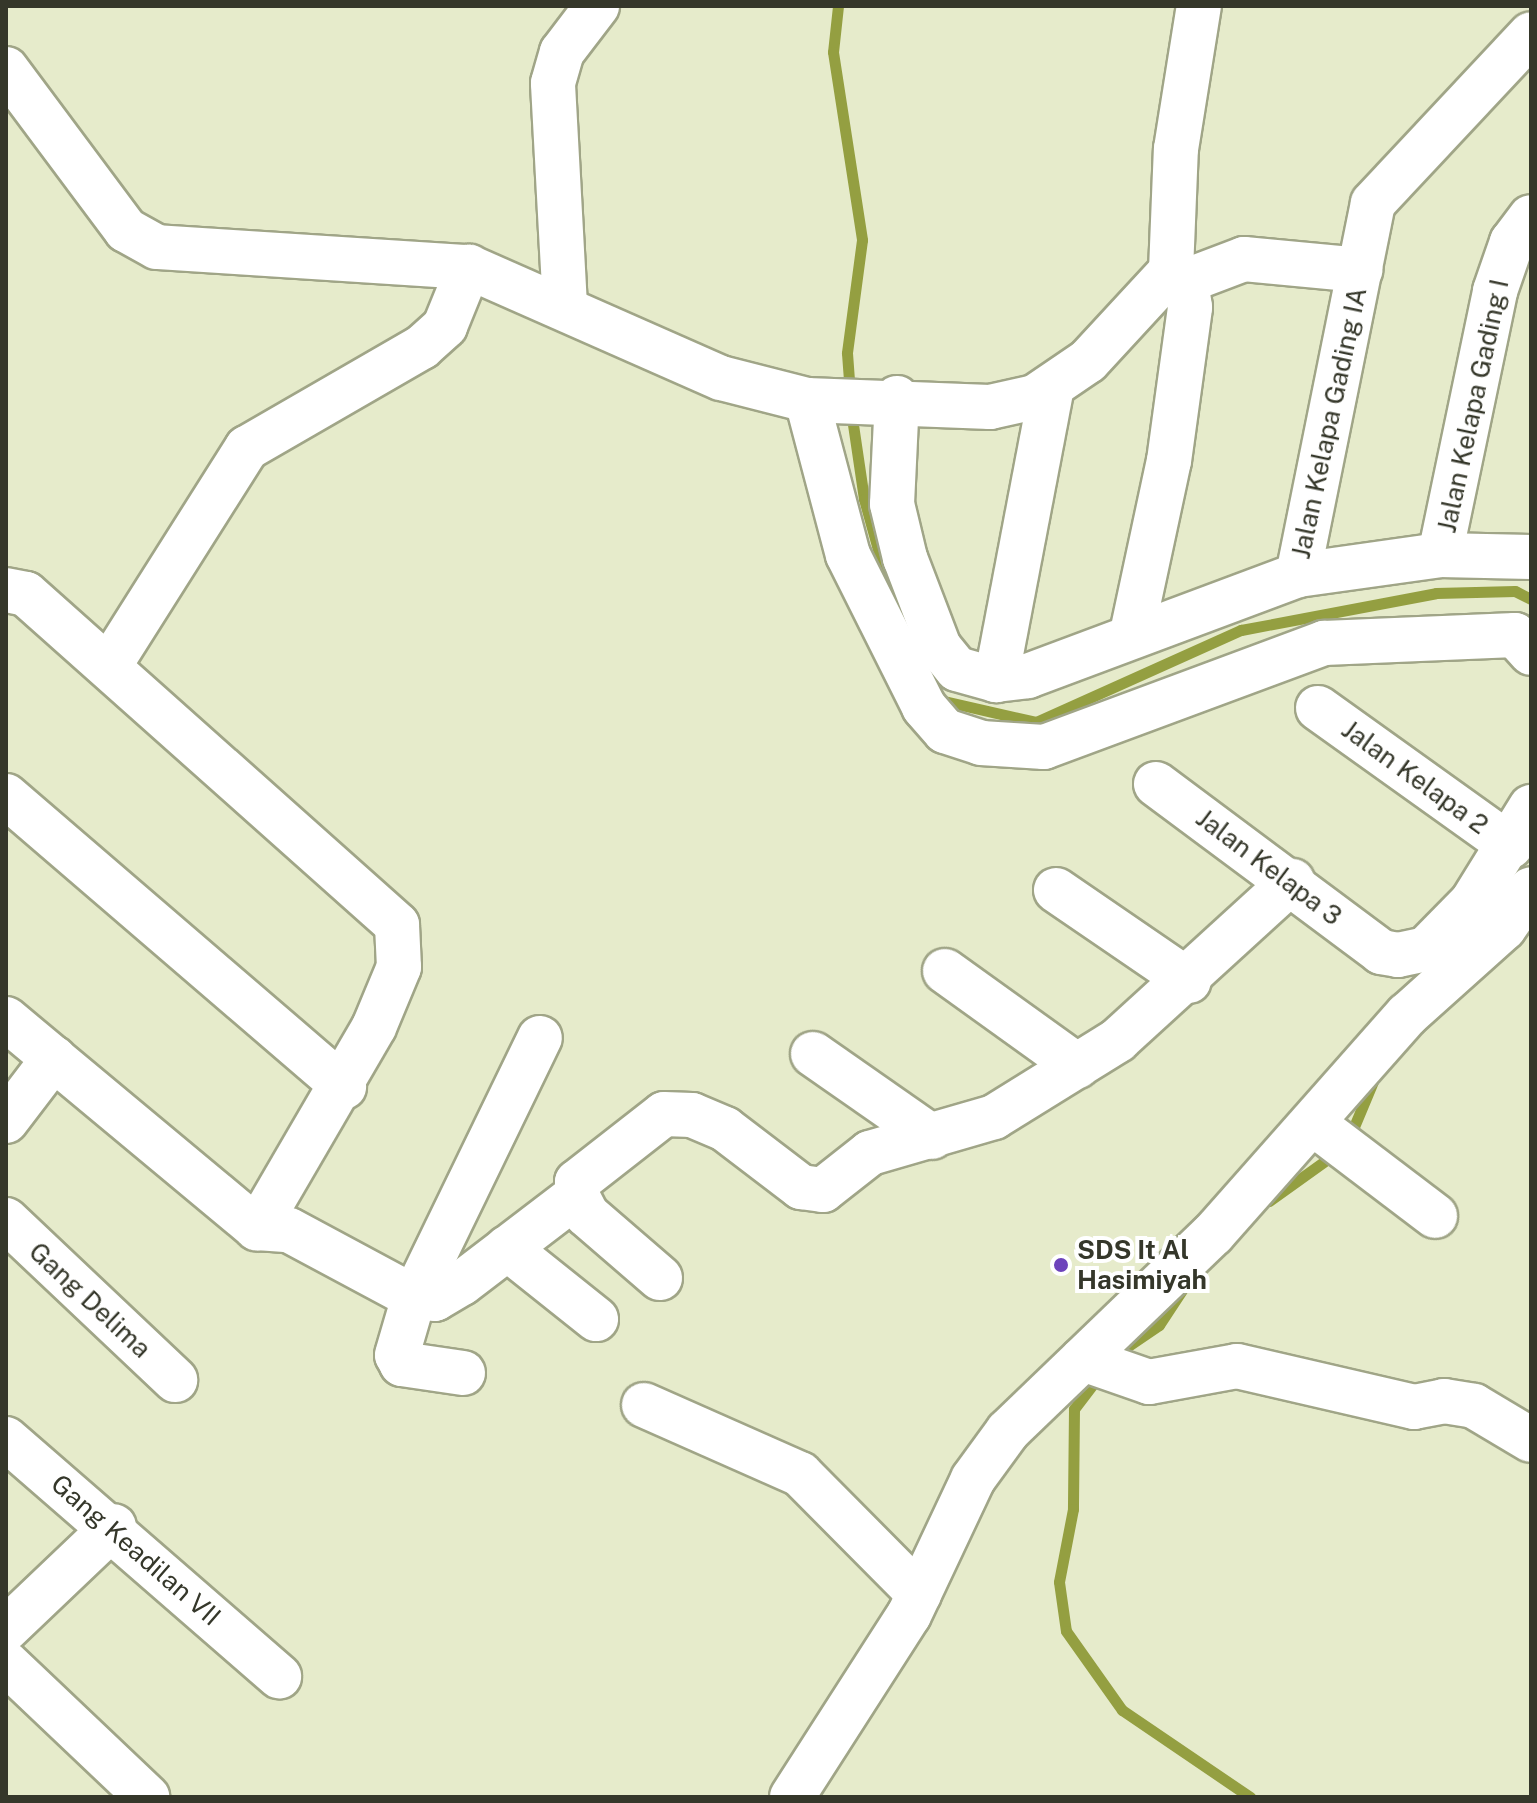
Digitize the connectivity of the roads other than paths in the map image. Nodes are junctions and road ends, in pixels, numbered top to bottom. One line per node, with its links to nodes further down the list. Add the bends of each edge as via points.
1 (597, 6): 9 (street, via 562,52 553,83)
2 (1199, 6): 8 (street, via 1176,149)
3 (1531, 34): 7 (street, Jalan Kelapa Gading IA, via 1373,203)
4 (6, 69): 6 (street, via 126,230 157,247)
5 (1531, 217): 13 (street, Jalan Kelapa Gading I, via 1512,242 1495,291)
6 (469, 267): 9 (street); 19 (street, via 445,326 422,347 247,448)
7 (1360, 270): 8 (street, Jalan Kelapa Gading IA, via 1244,259); 15 (street, Jalan Kelapa Gading IA)
8 (1178, 276): 10 (street, Jalan Kelapa Gading IA); 18 (street, via 1190,307 1169,461)
9 (565, 306): 12 (street, via 721,378)
10 (1051, 391): 11 (street, via 990,407); 20 (street)
11 (883, 398): 12 (street); 20 (street, via 892,504 905,558 939,647 957,669)
12 (815, 400): 17 (street, via 848,555 924,707 945,731 981,743 1044,747 1324,643)
13 (1440, 555): 14 (street); 15 (street)
14 (1531, 557)
15 (1298, 575): 18 (street)
16 (6, 590): 19 (street, via 26,594)
17 (1526, 628)
18 (1132, 633): 20 (street, via 1028,676)
19 (109, 666): 36 (street, via 397,925 399,967)
20 (996, 680)
21 (1318, 708): 25 (street, Jalan Kelapa 2)
22 (1156, 784): 26 (street, Jalan Kelapa 3)
23 (6, 796): 36 (street)
24 (1531, 807): 25 (street)
25 (1511, 846): 26 (street, Jalan Kelapa 3, via 1426,949 1381,952)
26 (1292, 881): 30 (street)
27 (1531, 889): 38 (street, via 1504,928 1407,1015)
28 (1056, 890): 30 (street)
29 (945, 971): 35 (street)
30 (1189, 981): 35 (street)
31 (6, 1019): 34 (street)
32 (540, 1038): 46 (street)
33 (813, 1054): 39 (street)
34 (54, 1058): 37 (street); 43 (street)
35 (1077, 1066): 39 (street, via 994,1117)
36 (344, 1087): 43 (street)
37 (6, 1121)
38 (1323, 1131): 41 (street); 48 (street)
39 (932, 1137): 40 (street, via 870,1153 823,1190 801,1187 725,1129 692,1115 664,1114 577,1182)
40 (577, 1195): 44 (street); 45 (street, via 587,1215)
41 (1435, 1216)
42 (6, 1220): 50 (street, Gang Delima)
43 (257, 1228): 46 (street, via 289,1230)
44 (507, 1248): 46 (street, via 435,1299); 47 (street)
45 (660, 1278)
46 (414, 1297): 49 (street, via 398,1360)
47 (596, 1319)
48 (1098, 1367): 53 (street, via 1167,1381 1237,1366 1414,1407 1444,1401 1474,1406); 55 (street, via 1008,1431 973,1479)
49 (463, 1373)
50 (175, 1380)
51 (644, 1405): 55 (street, via 800,1474)
52 (6, 1439): 54 (street, Gang Keadilan VII)
53 (1531, 1440)
54 (114, 1526): 56 (street); 58 (street, Gang Keadilan VII)
55 (919, 1594): 60 (street)
56 (6, 1629)
57 (6, 1663): 59 (street)
58 (272, 1670)
59 (147, 1797)
60 (792, 1797)

